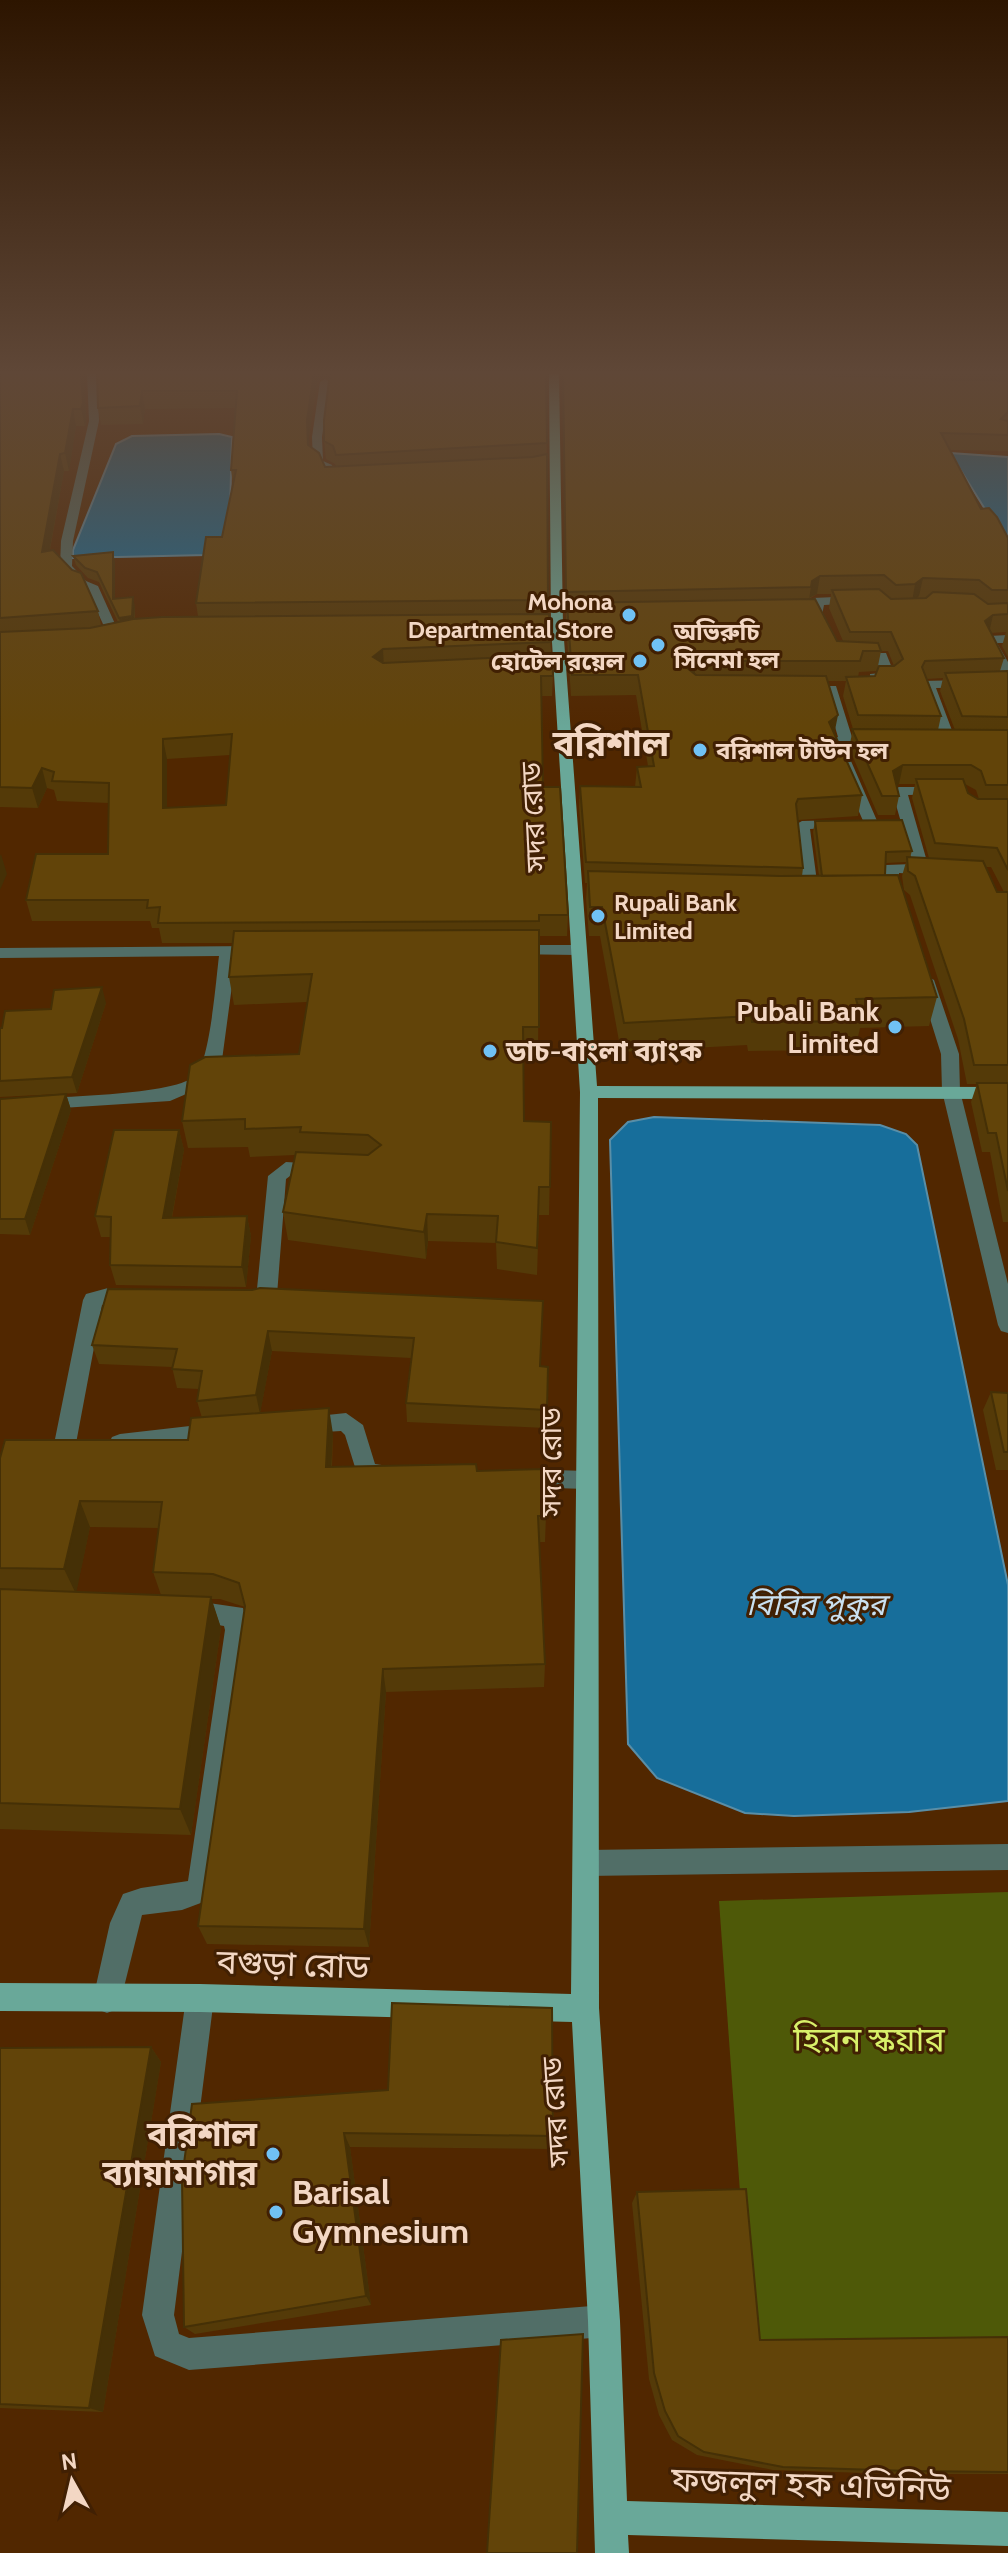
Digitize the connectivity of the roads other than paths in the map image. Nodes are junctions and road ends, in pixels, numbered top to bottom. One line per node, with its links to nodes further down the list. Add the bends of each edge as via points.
1 (78, 492): 5 (street, via 66,567 82,584 92,586)
2 (551, 492): 22 (main road, সদর রোড, via 557,621 553,668 580,892)
3 (865, 600): 4 (street, via 817,601 822,617)
4 (793, 612)
5 (115, 635)
6 (1008, 639): 8 (street, via 989,640)
7 (841, 657): 10 (street, via 881,656 889,678 866,677)
8 (1008, 674)
9 (1008, 683): 14 (street, via 928,684)
10 (866, 688)
11 (787, 689): 12 (street, via 837,689)
12 (846, 741): 13 (street); 16 (street, via 835,741)
13 (890, 741)
14 (948, 741)
15 (953, 791): 16 (street, via 899,791)
16 (890, 823): 17 (street); 19 (street, via 802,825)
17 (922, 870): 18 (street); 20 (street, via 891,868)
18 (954, 871)
19 (811, 897)
20 (892, 901)
21 (489, 950): 22 (street)
22 (577, 950): 28 (main road, সদর রোড)
23 (274, 951): 24 (street)
24 (228, 952): 25 (street); 30 (street, via 213,1060 201,1081 170,1095)
25 (0, 953)
26 (922, 970): 27 (street, via 950,1054)
27 (951, 1091): 28 (main road); 29 (main road); 34 (street)
28 (589, 1092): 39 (main road, সদর রোড)
29 (1008, 1093)
30 (0, 1106)
31 (343, 1172): 33 (street, via 286,1169 277,1176 267,1295)
32 (152, 1297): 36 (street, via 93,1300 71,1454)
33 (226, 1298)
34 (1008, 1325)
35 (284, 1426): 37 (street, via 346,1422 355,1431 367,1473)
36 (238, 1428)
37 (414, 1475)
38 (492, 1477): 39 (street)
39 (587, 1480): 42 (main road, সদর রোড)
40 (157, 1610): 45 (street, via 235,1616 237,1630 201,1885 188,1896 133,1904)
41 (1008, 1857): 42 (street)
42 (586, 1863): 46 (main road, সদর রোড)
43 (0, 1997): 45 (main road, বগুড়া রোড)
44 (200, 1998): 45 (main road, বগুড়া রোড); 46 (main road, বগুড়া রোড); 47 (street, via 158,2315 166,2345 189,2354)
45 (107, 1999)
46 (585, 2008): 47 (main road, সদর রোড)
47 (604, 2321): 48 (main road, সদর রোড)
48 (612, 2518): 49 (main road, ফজলুল হক এভিনিউ); 50 (main road, সদর রোড)
49 (1008, 2529)
50 (612, 2553)

